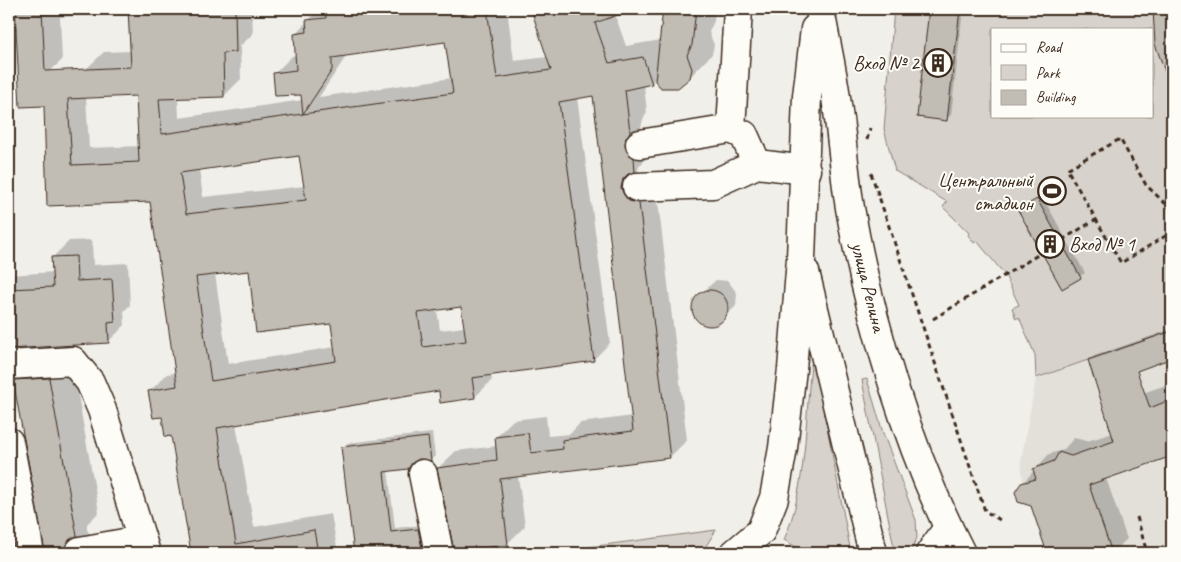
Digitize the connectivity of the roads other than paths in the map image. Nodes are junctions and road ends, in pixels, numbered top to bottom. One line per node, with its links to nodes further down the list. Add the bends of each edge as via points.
1 (738, 9): 3 (main road)
2 (819, 9): 6 (main road, улица Репина, via 807,96); 12 (main road, улица Репина, via 836,99 850,208 874,313 904,415)
3 (731, 129): 4 (main road); 5 (main road, via 744,136)
4 (640, 144)
5 (757, 164): 6 (main road); 7 (main road, via 713,184)
6 (806, 170): 8 (main road, улица Репина)
7 (637, 187)
8 (801, 259): 17 (main road, улица Репина, via 792,369 774,498 761,531); 18 (main road, улица Репина)
9 (9, 365): 13 (main road, via 73,361 90,382 110,434)
10 (9, 442): 15 (main road)
11 (423, 474): 16 (main road)
12 (948, 528): 19 (main road); 20 (main road, улица Репина)
13 (144, 546): 14 (main road)
14 (80, 551)
15 (30, 553)
16 (439, 553)
17 (735, 553)
18 (873, 553)
19 (930, 553)
20 (962, 553)

